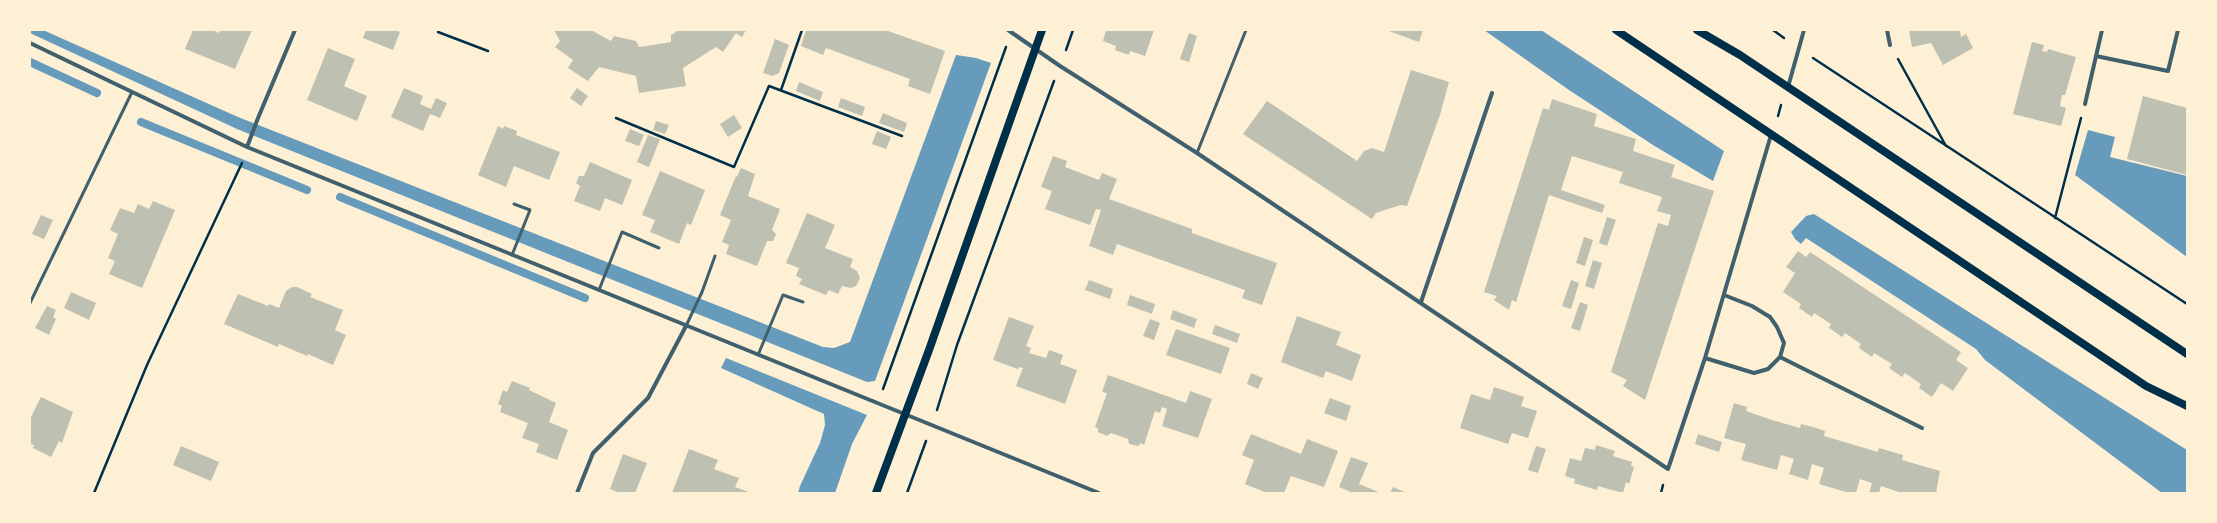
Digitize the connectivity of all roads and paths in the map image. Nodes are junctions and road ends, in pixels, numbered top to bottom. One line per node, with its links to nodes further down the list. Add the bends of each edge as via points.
1 (295, 30): 31 (street)
2 (439, 30): 19 (path, via 438,32)
3 (802, 30): 23 (path)
4 (1042, 30): 18 (main road)
5 (1073, 30): 21 (path)
6 (1246, 30): 32 (lane)
7 (1616, 30): 28 (main road)
8 (1697, 30): 22 (main road)
9 (1773, 30): 17 (path)
10 (1804, 30): 17 (street)
11 (1887, 30): 16 (street)
12 (2102, 30): 20 (street)
13 (2178, 30): 20 (street, via 2168,71)
14 (1010, 31): 18 (street); 50 (path)
15 (30, 43): 24 (street)
16 (1890, 45): 30 (path)
17 (1798, 47): 22 (street); 30 (path)
18 (1036, 48): 21 (street); 52 (main road)
19 (488, 51)
20 (2096, 56): 26 (street)
21 (1060, 66): 32 (street); 53 (path, via 957,345)
22 (1788, 88): 28 (path); 46 (main road)
23 (781, 90): 27 (path, via 770,86 734,167); 29 (path)
24 (132, 92): 31 (street); 43 (lane)
25 (1492, 93): 42 (street)
26 (2085, 104): 35 (path)
27 (616, 118)
28 (1771, 135): 40 (street); 51 (main road, via 2146,386)
29 (902, 136)
30 (1946, 146): 35 (path)
31 (247, 147): 37 (street)
32 (1197, 153): 42 (street)
33 (244, 157): 55 (path, via 147,365)
34 (514, 204): 37 (lane, via 530,210)
35 (2055, 218): 44 (path)
36 (659, 248): 39 (lane, via 622,232)
37 (512, 255): 39 (street)
38 (715, 256): 45 (lane)
39 (599, 290): 45 (street)
40 (1724, 295): 48 (street, via 1752,306 1770,317 1784,343); 49 (street)
41 (803, 302): 47 (lane, via 783,295)
42 (1421, 302): 49 (street, via 1668,469)
43 (30, 303)
44 (2187, 304)
45 (686, 326): 47 (street); 56 (street, via 648,398 593,453)
46 (2187, 354)
47 (758, 355): 50 (street)
48 (1780, 356): 49 (street, via 1768,369 1754,373); 54 (street)
49 (1705, 358)
50 (878, 403): 52 (street)
51 (2187, 406)
52 (905, 413): 53 (street); 57 (main road)
53 (932, 425): 58 (path); 59 (street)
54 (1922, 428)
55 (94, 493)
56 (577, 493)
57 (876, 493)
58 (907, 493)
59 (1099, 493)

